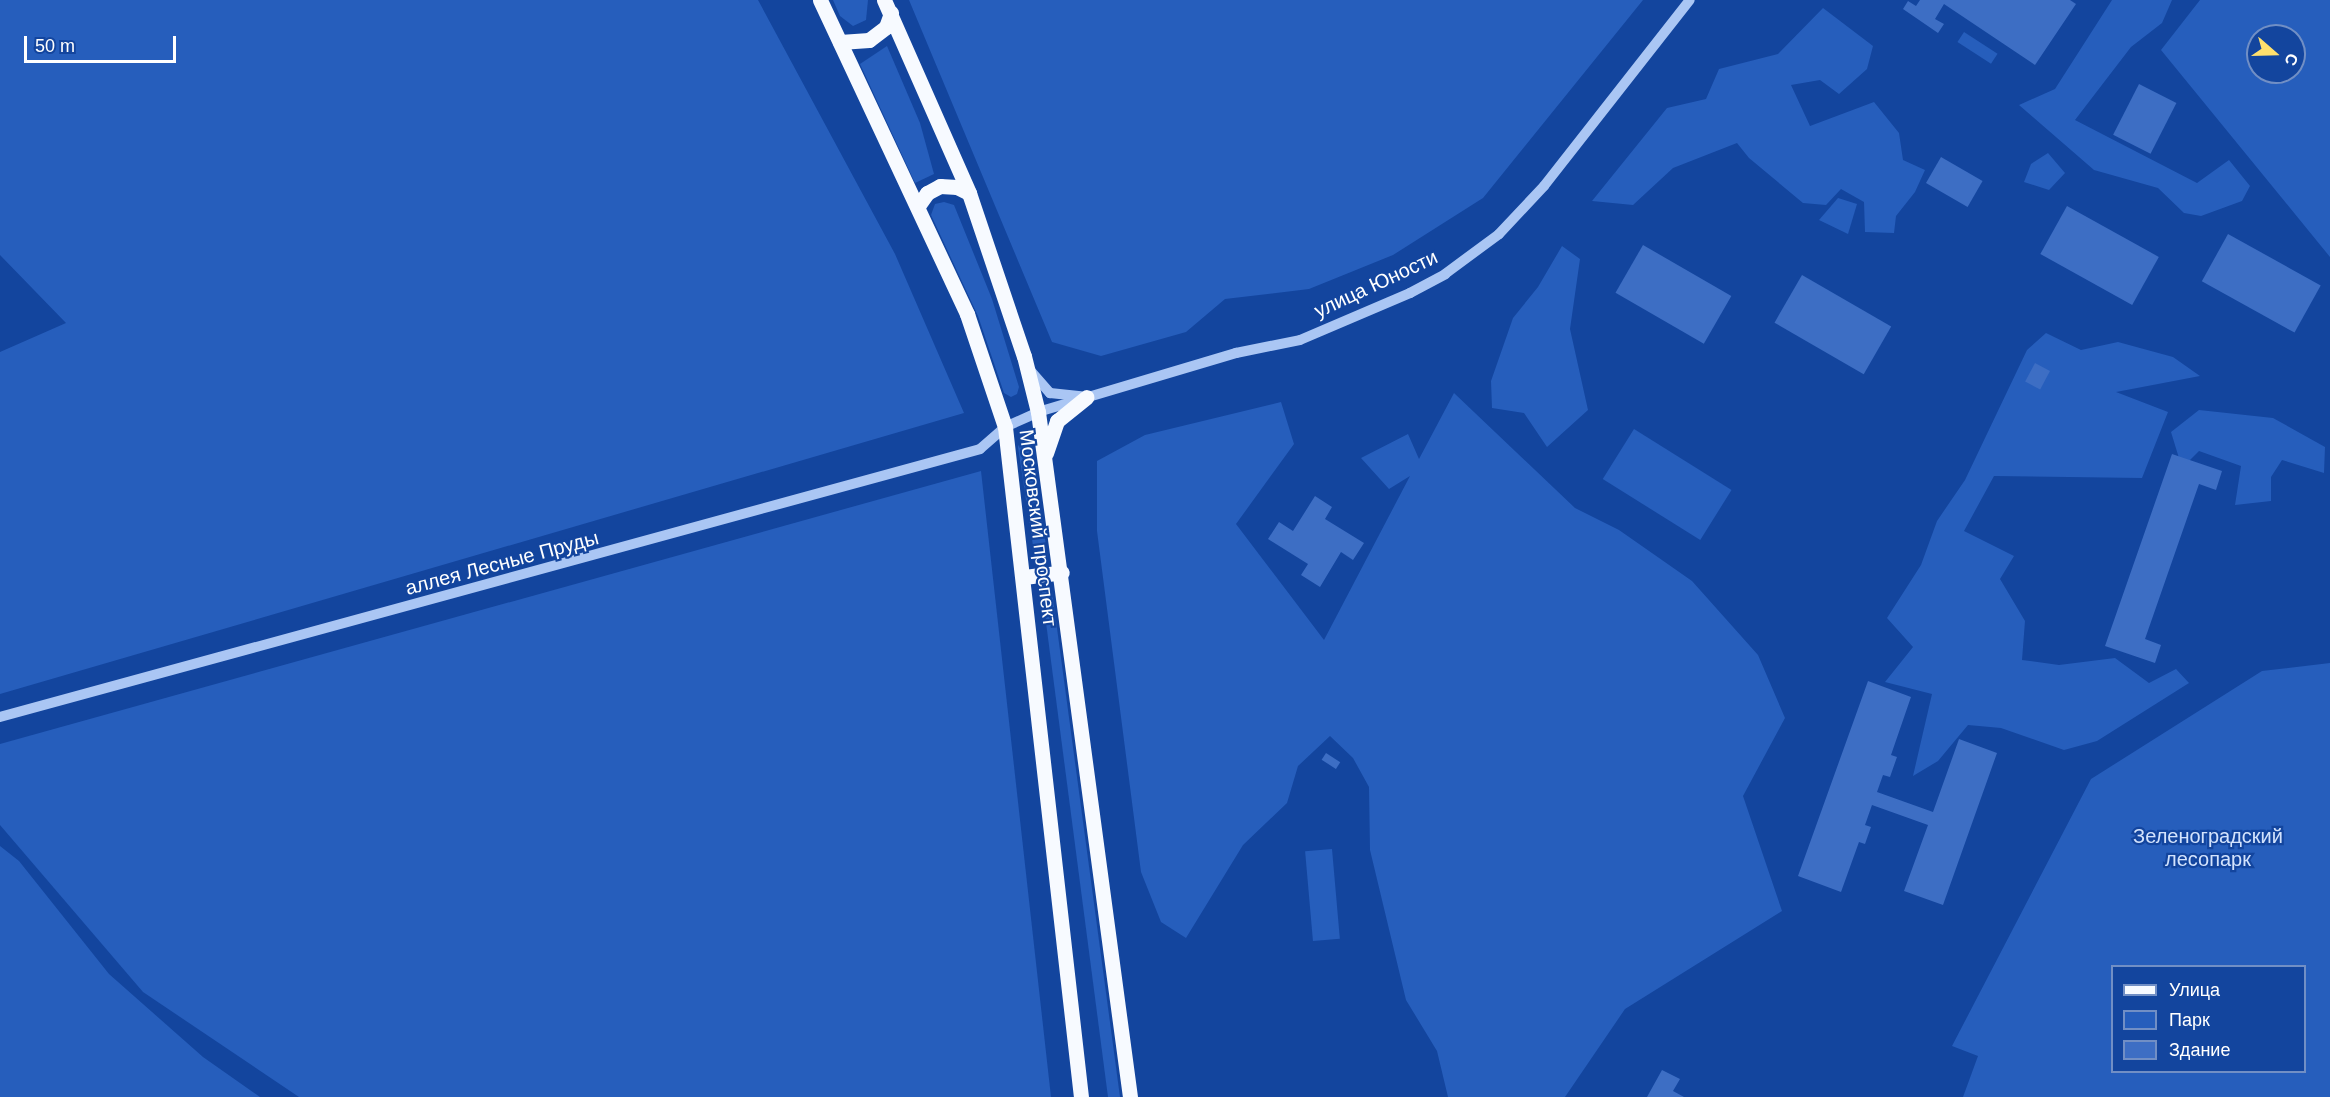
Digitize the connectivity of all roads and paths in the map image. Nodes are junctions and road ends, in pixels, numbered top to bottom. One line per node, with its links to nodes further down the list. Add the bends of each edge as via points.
1 (820, 0): 4 (main road, Московский проспект)
2 (1690, 0): 8 (street, улица Юности, via 1544,186 1499,234 1445,274 1300,340 1236,353)
3 (887, 6): 4 (main road, via 886,27 869,40); 5 (main road, Московский проспект)
4 (840, 42): 6 (main road, Московский проспект)
5 (969, 193): 6 (main road, via 957,187 940,186 927,193); 7 (main road, Московский проспект)
6 (918, 207): 10 (main road, Московский проспект, via 967,314)
7 (1027, 366): 8 (street, via 1050,393); 9 (main road, Московский проспект)
8 (1087, 397): 9 (street, улица Юности); 11 (main road, via 1057,421)
9 (1038, 412): 10 (street, улица Юности); 11 (main road, Московский проспект)
10 (1005, 427): 13 (main road, Московский проспект); 14 (street, аллея Лесные Пруды, via 980,449)
11 (1045, 456): 12 (main road, Московский проспект)
12 (1062, 572): 13 (main road); 16 (main road, Московский проспект)
13 (1024, 576): 15 (main road, Московский проспект)
14 (0, 717)
15 (1081, 1097)
16 (1130, 1097)

